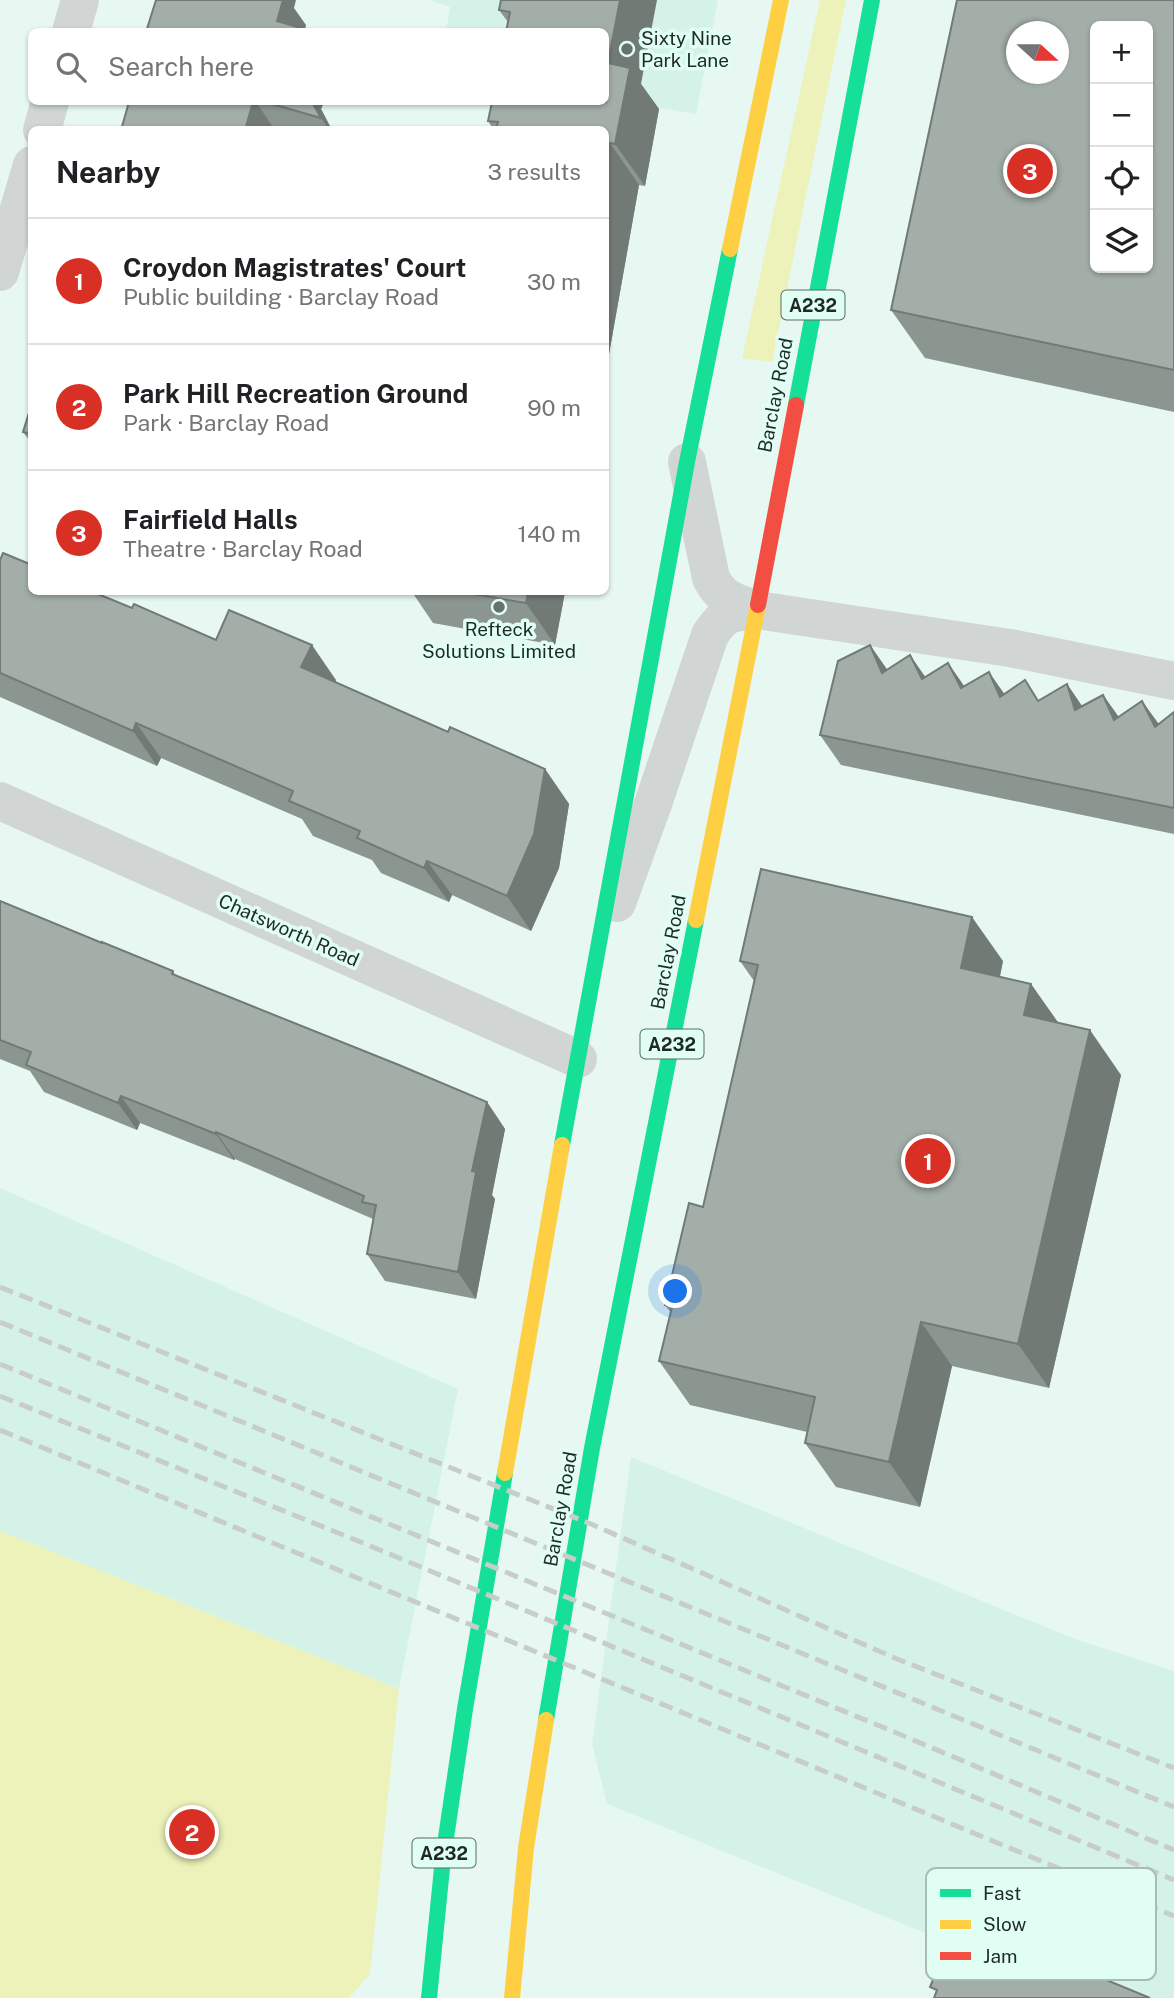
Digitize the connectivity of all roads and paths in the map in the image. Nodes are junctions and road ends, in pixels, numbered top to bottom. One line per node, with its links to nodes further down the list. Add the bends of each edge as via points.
1 (80, 0): 4 (street)
2 (781, 0): 9 (highway, A232)
3 (872, 0): 10 (highway, Barclay Road / A232)
4 (72, 28)
5 (49, 105): 6 (street)
6 (43, 126)
7 (28, 178): 8 (street)
8 (0, 272)
9 (687, 462): 10 (street, via 717,591); 13 (highway, A232)
10 (757, 610): 11 (street, via 1010,648); 13 (street, via 732,613 710,635); 16 (highway, Barclay Road / A232, via 592,1448 526,1848)
11 (1174, 681)
12 (0, 801): 14 (street, Chatsworth Road)
13 (594, 967): 14 (highway, A232)
14 (578, 1059): 15 (highway, A232, via 466,1709 443,1857)
15 (429, 1998)
16 (512, 1998)

